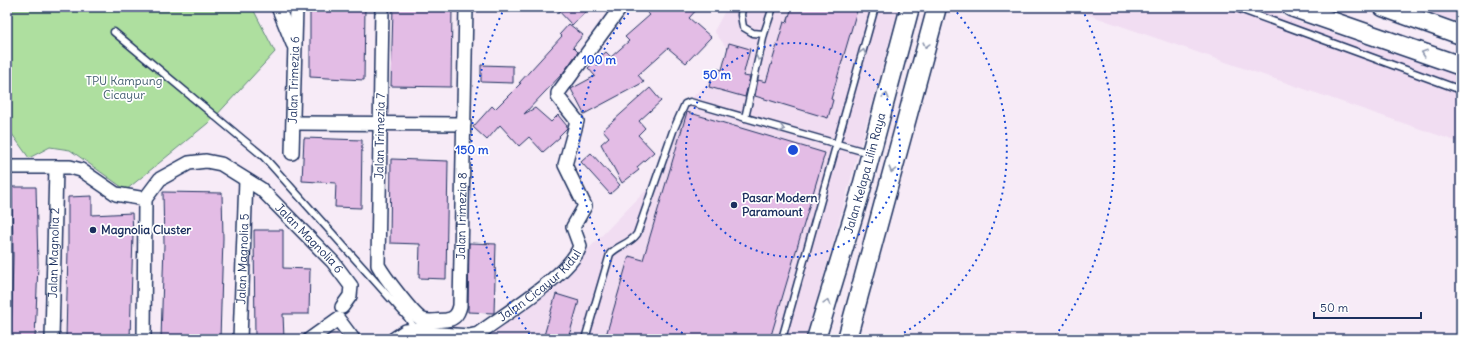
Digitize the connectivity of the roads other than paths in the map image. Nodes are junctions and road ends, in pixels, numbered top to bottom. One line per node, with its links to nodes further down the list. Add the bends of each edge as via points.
1 (278, 7): 17 (street)
2 (296, 7): 17 (street, Jalan Trimezia 6)
3 (382, 7): 21 (street, Jalan Trimezia 7)
4 (466, 7): 23 (street, Jalan Trimezia 8)
5 (621, 7): 33 (street, Jalan Cicayur Kidul, via 558,93 576,121 565,165 585,206 573,227 580,246 576,256 556,277 478,334 469,336)
6 (742, 7): 15 (lane, via 743,26 754,33)
7 (773, 7): 15 (lane)
8 (875, 7): 24 (lane, one-way to 8)
9 (910, 7): 26 (street, Jalan Kelapa Lilin Raya, one-way to 9)
10 (937, 7): 43 (street, Jalan Kelapa Lilin Raya, one-way to 43)
11 (1234, 7): 19 (lane)
12 (1294, 7): 18 (street, one-way to 12)
13 (1383, 7): 16 (street)
14 (114, 32): 33 (lane, via 264,157)
15 (764, 34): 20 (lane, one-way to 20)
16 (1461, 34)
17 (295, 48): 22 (street, Jalan Trimezia 6)
18 (1461, 66)
19 (1461, 90)
20 (745, 118): 24 (lane, one-way to 24); 40 (lane, via 690,102 683,106 637,234 610,254)
21 (380, 122): 22 (street); 23 (street); 31 (street, Jalan Trimezia 7, via 378,265 421,319 452,319 457,315)
22 (294, 123): 25 (street, Jalan Trimezia 6)
23 (464, 124): 31 (street, Jalan Trimezia 8)
24 (838, 144): 26 (lane); 41 (lane)
25 (292, 153)
26 (871, 153): 42 (street, Jalan Kelapa Lilin Raya, one-way to 26)
27 (7, 167): 28 (street)
28 (56, 167): 30 (street, via 80,170 116,194); 34 (street, Jalan Magnolia 2)
29 (246, 180): 30 (street, Jalan Magnolia 6, via 221,164 189,163 160,179); 32 (street, Jalan Magnolia 6, via 261,189 333,262 351,286 350,296); 36 (street, Jalan Magnolia 5)
30 (145, 199): 35 (street)
31 (460, 306)
32 (342, 307)
33 (416, 330): 39 (street)
34 (52, 339)
35 (144, 339)
36 (240, 339)
37 (310, 339): 38 (street, via 338,319)
38 (353, 339)
39 (394, 339)
40 (585, 339)
41 (782, 339)
42 (816, 339)
43 (847, 339)

